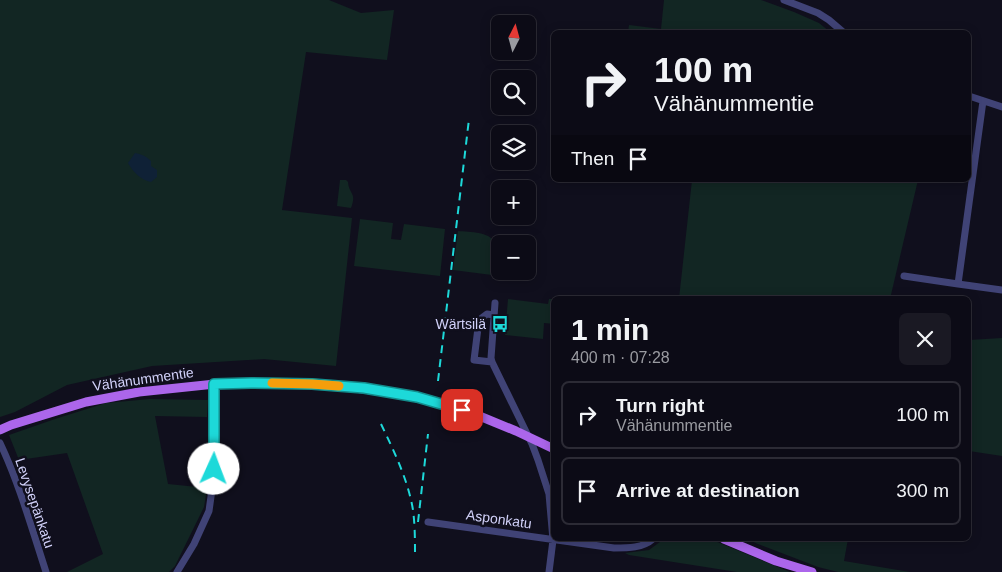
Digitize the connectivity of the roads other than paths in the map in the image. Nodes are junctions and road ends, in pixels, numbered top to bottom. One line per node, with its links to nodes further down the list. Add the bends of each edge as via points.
1 (784, 0): 2 (street, via 818,13)
2 (841, 30)
3 (971, 97): 4 (street)
4 (983, 101): 5 (street); 7 (street)
5 (1002, 107)
6 (904, 276): 7 (street)
7 (958, 284): 8 (street)
8 (1002, 290)
9 (495, 303): 10 (street)
10 (494, 315): 11 (street); 11 (street, via 487,314 479,320 474,360)
11 (492, 362): 16 (street, via 538,460 549,494)
12 (214, 384): 13 (main road, Vähänummentie, via 139,392 86,402); 15 (main road, Vähänummentie, via 312,384 417,397 477,415); 24 (street, via 214,474 209,511)
13 (0, 430)
14 (0, 443): 23 (street, Levysepänkatu)
15 (551, 448)
16 (551, 517)
17 (428, 522): 18 (street, Asponkatu)
18 (551, 540)
19 (553, 541): 25 (street)
20 (561, 541): 21 (street, Asponkatu, via 614,548 631,548)
21 (651, 541)
22 (729, 541): 26 (main road)
23 (46, 572)
24 (177, 572)
25 (549, 572)
26 (812, 572)

